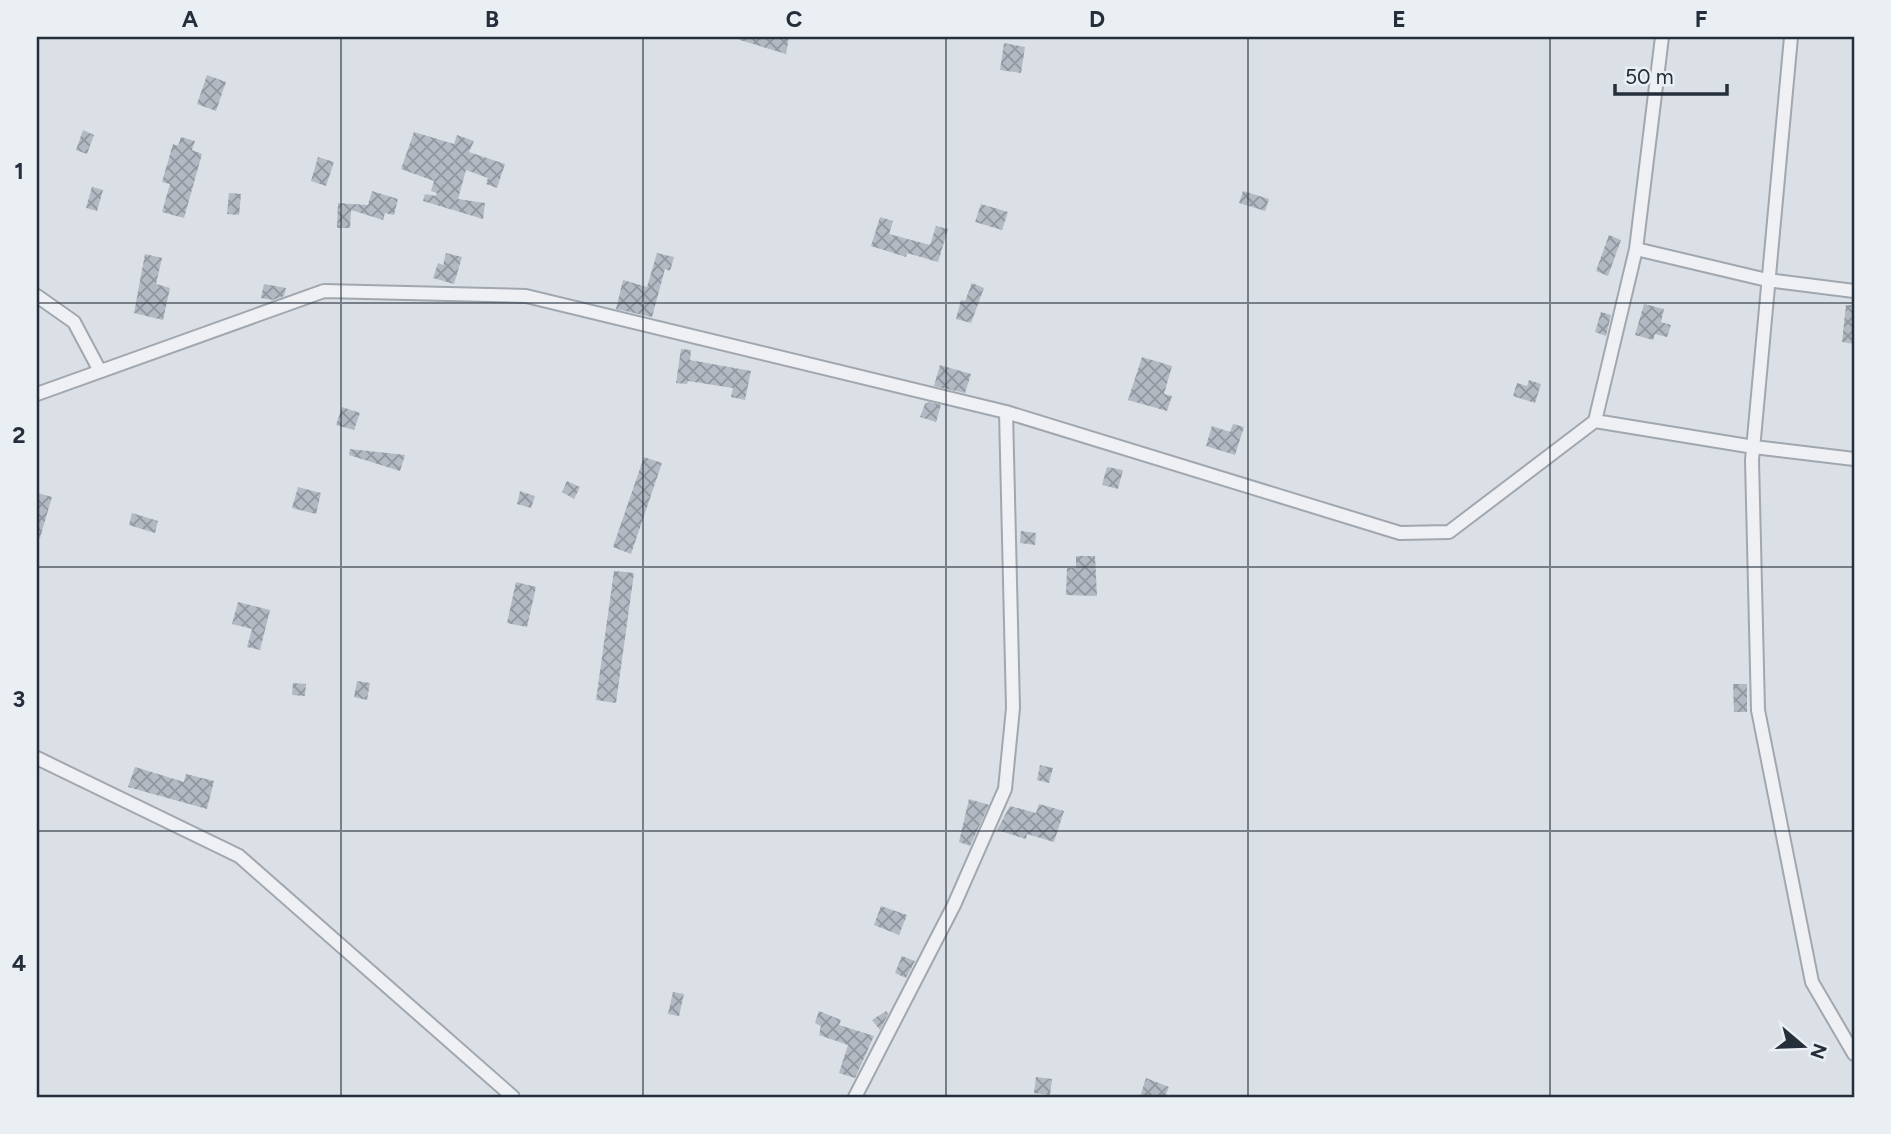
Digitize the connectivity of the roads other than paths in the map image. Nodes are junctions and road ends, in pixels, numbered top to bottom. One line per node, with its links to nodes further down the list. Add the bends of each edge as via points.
1 (1662, 37): 3 (street)
2 (1791, 37): 4 (street)
3 (1636, 249): 4 (street); 10 (street)
4 (1767, 279): 5 (street); 11 (street)
5 (1854, 292)
6 (37, 296): 7 (street, via 74,322)
7 (100, 371): 8 (street); 9 (street, via 324,291 526,296)
8 (37, 394)
9 (1006, 412): 10 (street, via 1400,533 1449,532); 16 (street, via 1013,708 1005,789 954,905)
10 (1595, 421): 11 (street)
11 (1755, 447): 12 (street); 14 (street, via 1758,710 1812,982)
12 (1854, 459)
13 (37, 758): 15 (street, via 239,856)
14 (1854, 1054)
15 (513, 1097)
16 (855, 1097)

